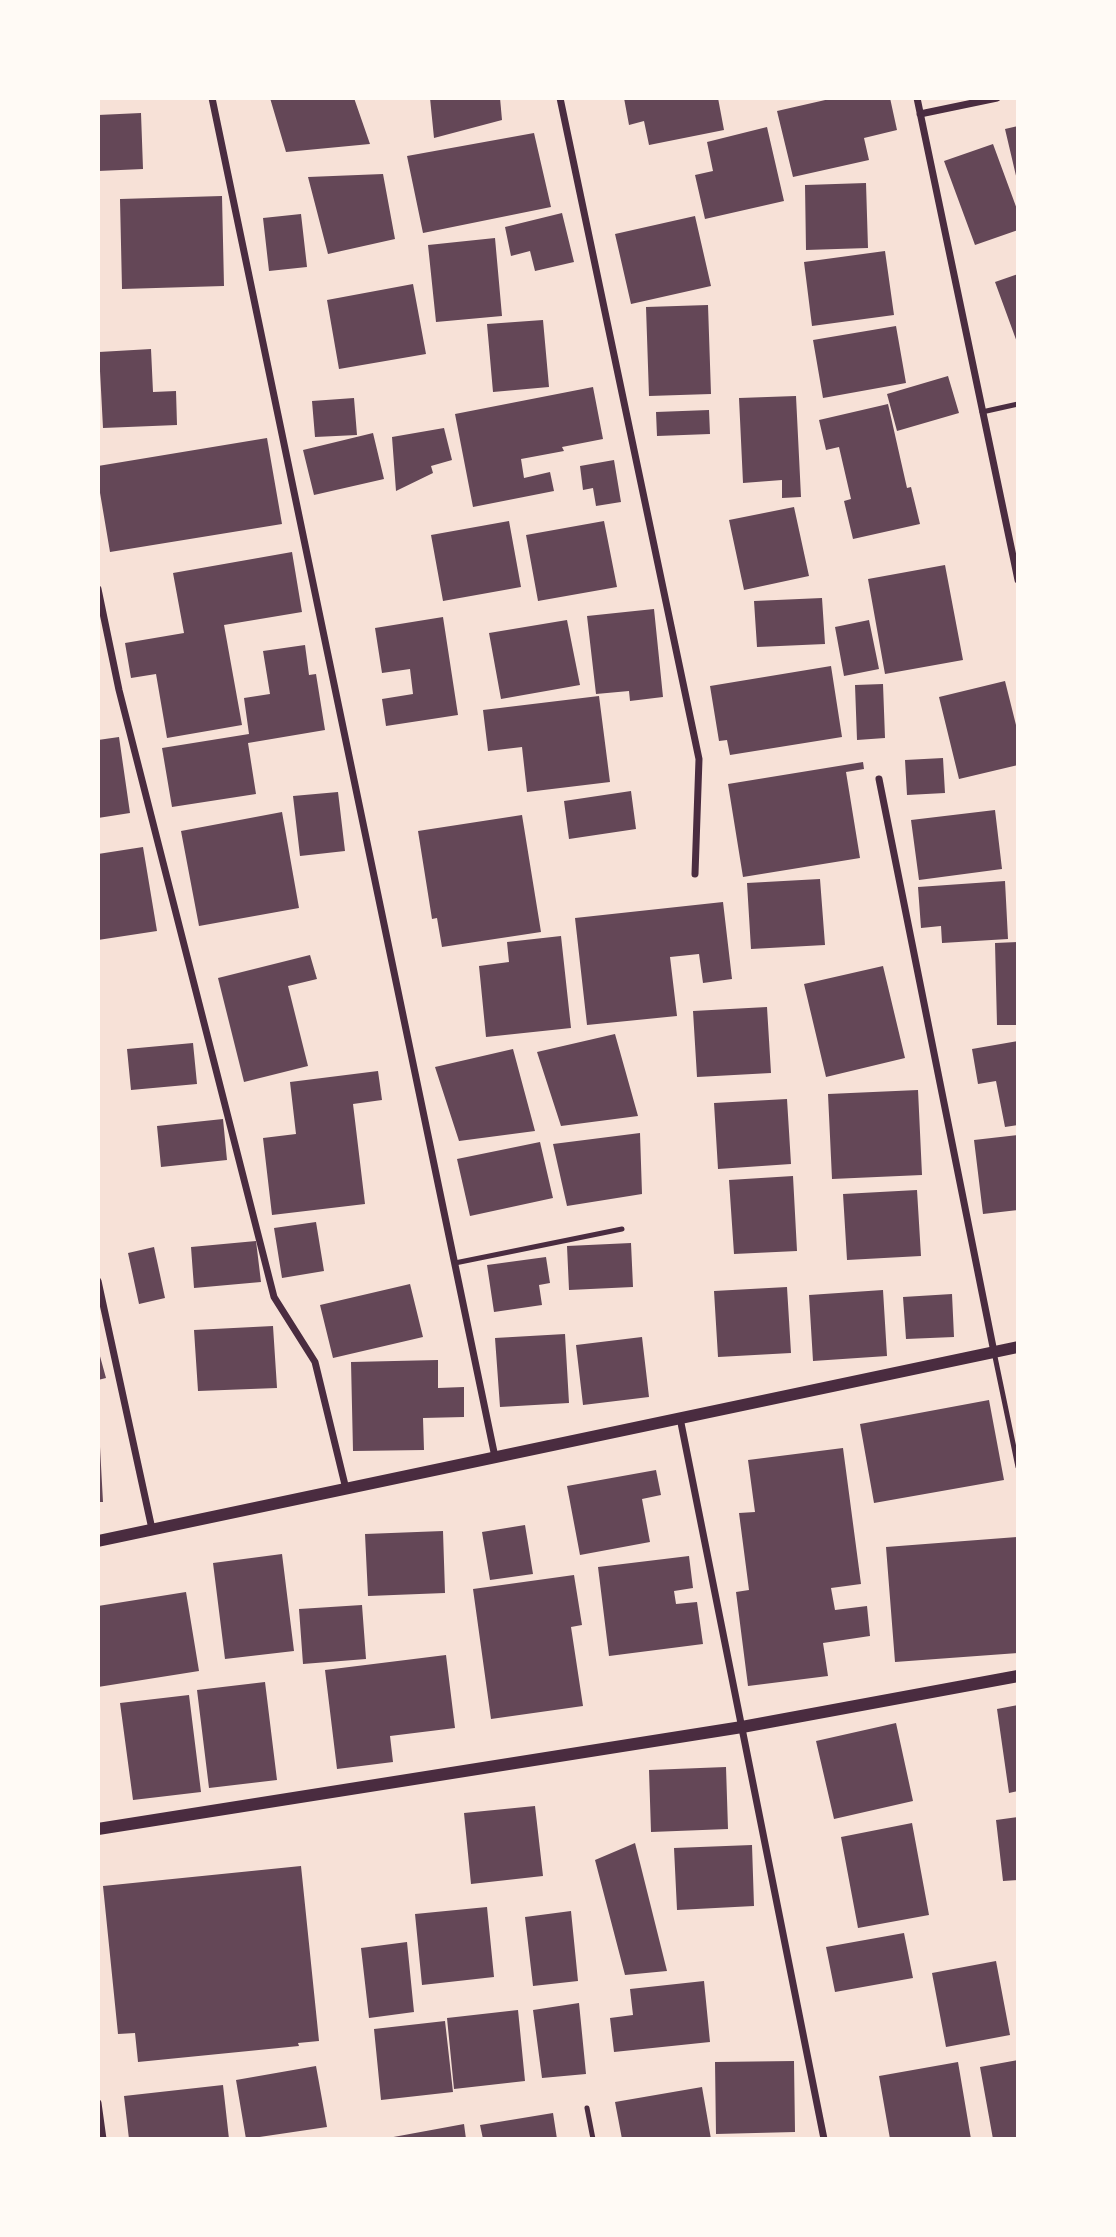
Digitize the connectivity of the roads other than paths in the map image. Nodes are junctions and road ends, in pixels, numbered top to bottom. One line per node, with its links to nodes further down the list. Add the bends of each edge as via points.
1 (212, 98): 13 (street)
2 (560, 98): 11 (street, via 699,760)
3 (917, 98): 5 (street)
4 (997, 98): 5 (street)
5 (920, 114): 7 (street)
6 (1018, 404): 7 (lane)
7 (982, 412): 8 (street)
8 (1018, 580)
9 (98, 589): 20 (street, via 119,690 274,1297 315,1362)
10 (879, 779): 16 (street)
11 (695, 874)
12 (622, 1229): 13 (lane)
13 (455, 1263): 18 (street)
14 (98, 1281): 21 (street)
15 (1018, 1347): 16 (street)
16 (994, 1352): 17 (street); 19 (lane)
17 (680, 1418): 18 (street); 24 (street)
18 (495, 1457): 20 (street)
19 (1018, 1467)
20 (346, 1489): 21 (street)
21 (152, 1529): 22 (street)
22 (98, 1541)
23 (1018, 1676): 24 (street)
24 (742, 1727): 25 (street); 30 (street)
25 (98, 1829)
26 (98, 2103): 28 (street)
27 (587, 2108): 29 (lane)
28 (103, 2139)
29 (593, 2139)
30 (824, 2139)

